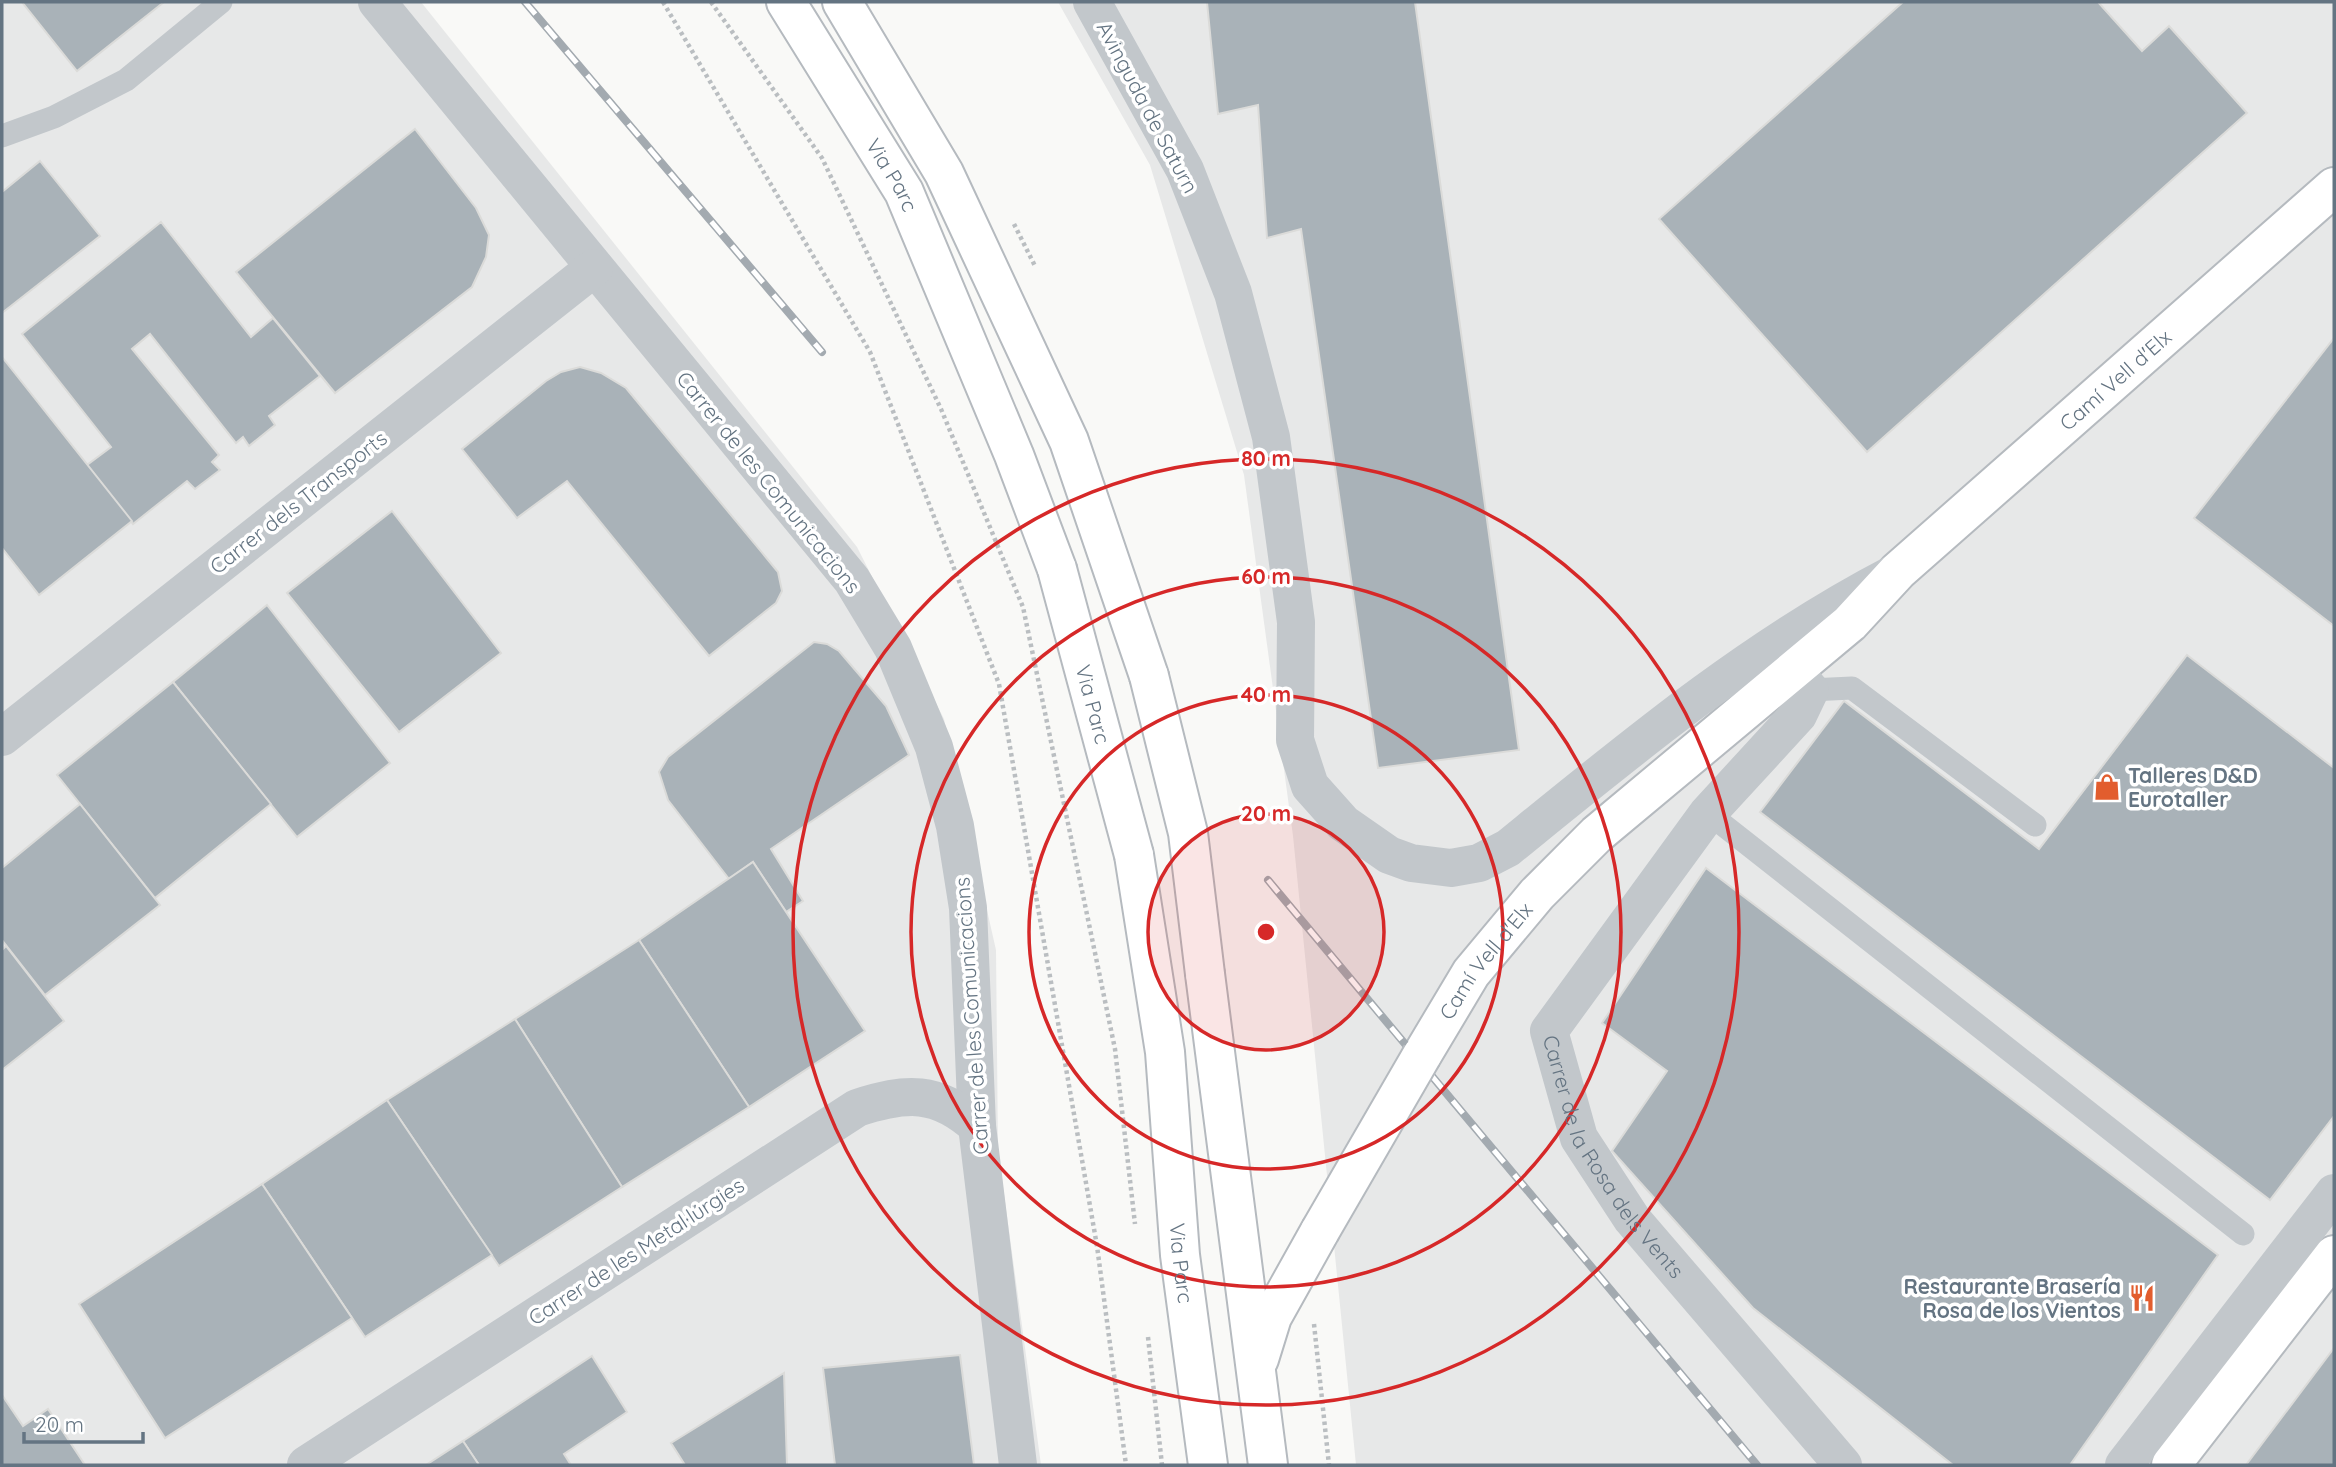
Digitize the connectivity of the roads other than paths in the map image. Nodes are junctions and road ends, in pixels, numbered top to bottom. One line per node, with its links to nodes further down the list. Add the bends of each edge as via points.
1 (221, 2): 6 (lane, via 126,80 54,117)
2 (377, 2): 8 (street, Carrer de les Comunicacions)
3 (786, 2): 22 (main road, Via Parc, bridge, via 904,192 1057,569 1134,855 1165,1052 1181,1255)
4 (842, 2): 19 (main road, bridge, via 944,173 1069,441 1149,676 1188,833)
5 (1091, 2): 14 (street, Avinguda de Saturn, via 1185,170 1233,293 1271,437 1296,622 1295,740 1310,786 1343,823 1389,855)
6 (2, 136)
7 (2334, 187): 9 (main road, Camí Vell d'Elx)
8 (594, 268): 11 (street, Carrer dels Transports); 15 (street, Carrer de les Comunicacions, via 852,580 892,648 934,747 955,826 968,908)
9 (1895, 573): 10 (main road, Camí Vell d'Elx); 14 (street, Camí Vell d'Elx, via 1839,602 1703,692 1508,848 1479,863)
10 (1802, 680): 12 (street, Carrer de la Rosa dels Vents, via 1798,715); 13 (lane, via 1852,688); 19 (main road, Camí Vell d'Elx, bridge, via 1597,834 1529,902 1471,973 1297,1271 1272,1317)
11 (2, 737)
12 (1708, 813): 17 (lane); 24 (street, Carrer de la Rosa dels Vents, via 1549,1031 1579,1138 1632,1219)
13 (2035, 825)
14 (1451, 868)
15 (976, 1126): 20 (street, Carrer de les Metal·lúrgies, via 948,1105 910,1095 857,1108); 21 (street, Carrer de les Comunicacions)
16 (2334, 1193): 25 (street)
17 (2243, 1234)
18 (2334, 1255): 26 (main road)
19 (1257, 1364): 23 (main road, Camí Vell d'Elx)
20 (306, 1465)
21 (1018, 1465)
22 (1208, 1465)
23 (1268, 1465)
24 (1843, 1465)
25 (2124, 1465)
26 (2171, 1465)

